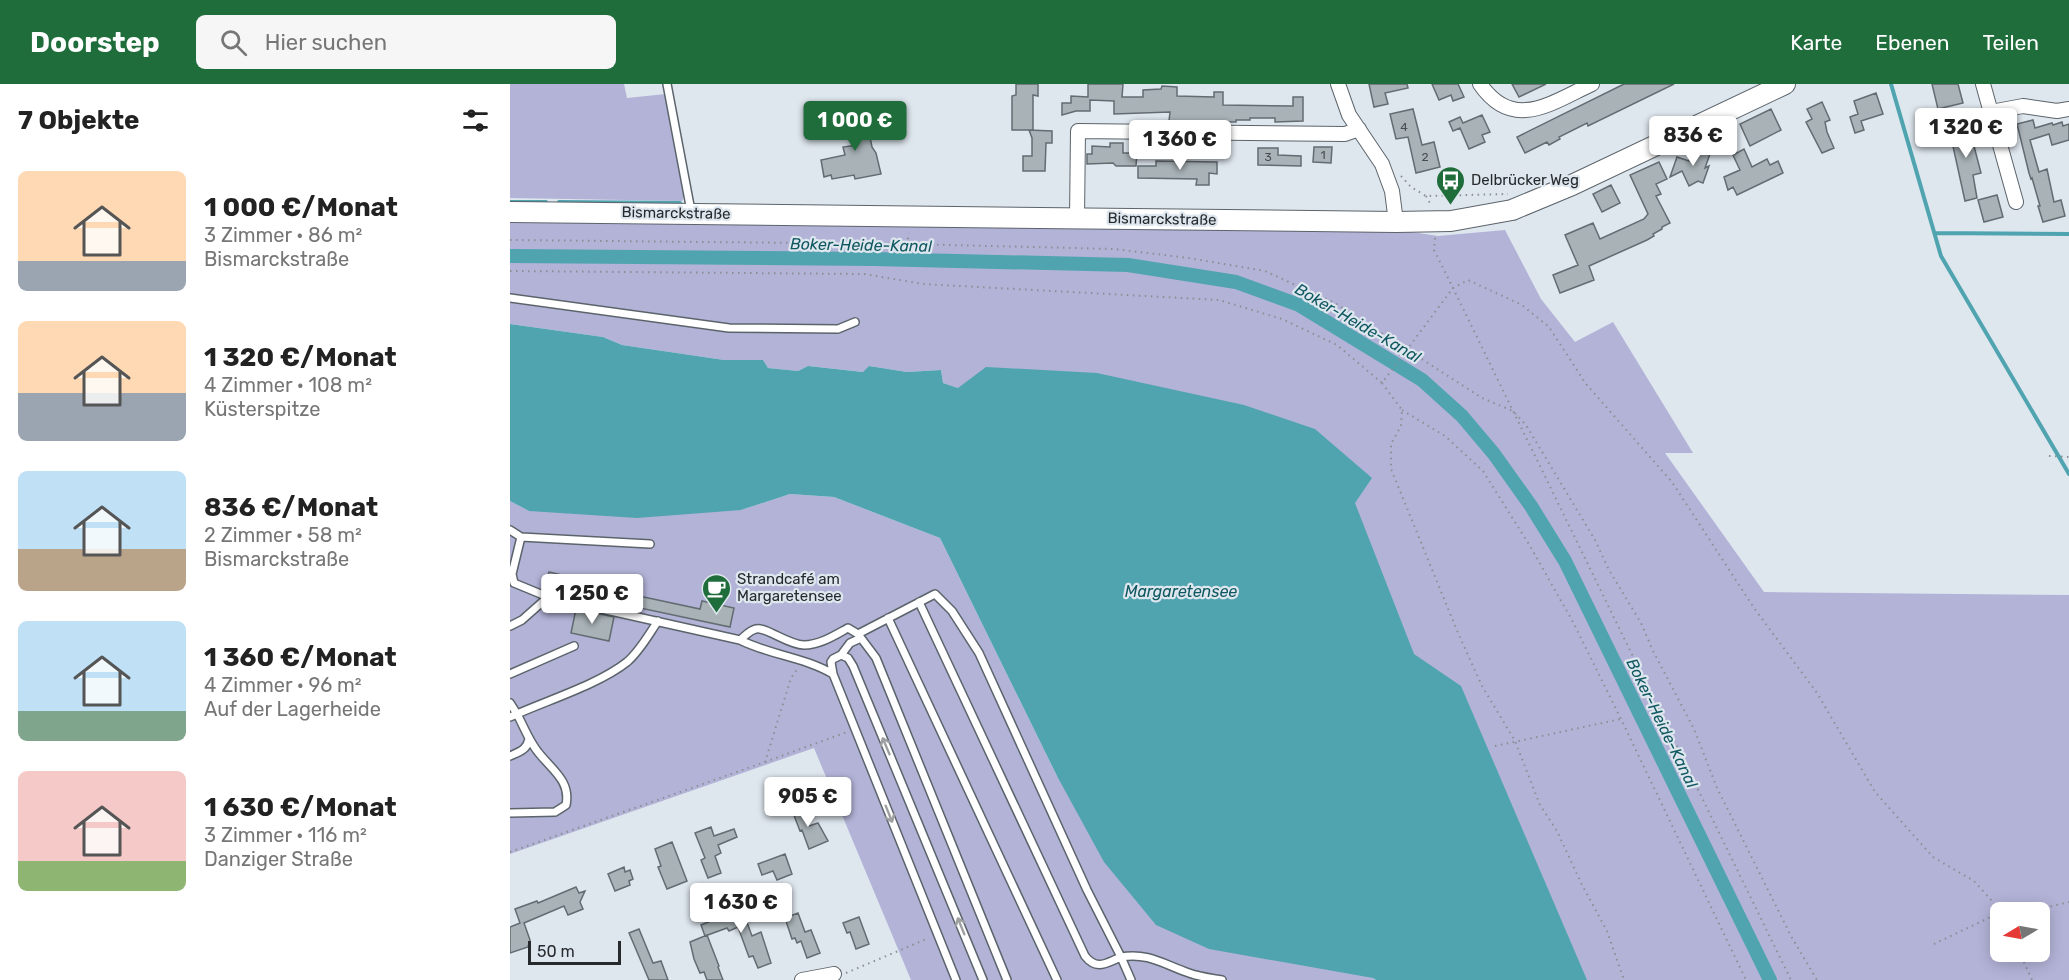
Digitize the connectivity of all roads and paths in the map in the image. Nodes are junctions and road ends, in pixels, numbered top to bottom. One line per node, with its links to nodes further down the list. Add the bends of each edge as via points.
1 (668, 84): 14 (lane)
2 (1338, 84): 9 (street, via 1349,115)
3 (1480, 84): 4 (street, via 1489,98 1515,111 1539,109)
4 (1592, 84)
5 (1785, 84): 18 (main road, Bismarckstraße, via 1512,210)
6 (1983, 84): 8 (street)
7 (2069, 109): 8 (street, via 2023,106)
8 (1991, 112): 12 (street)
9 (1359, 129): 10 (street); 16 (street, via 1345,134 1078,131)
10 (1382, 164): 11 (path, via 1392,166 1411,187 1426,196); 17 (street, via 1392,191)
11 (1509, 194)
12 (2016, 202)
13 (510, 212): 14 (main road, Bismarckstraße)
14 (692, 213): 15 (main road, Bismarckstraße)
15 (912, 216): 16 (main road, Bismarckstraße); 20 (path)
16 (1077, 218): 17 (main road, Bismarckstraße)
17 (1396, 222): 18 (main road, Bismarckstraße)
18 (1435, 222): 22 (path, via 1434,250)
19 (510, 240): 20 (path)
20 (907, 244): 25 (path, via 1114,249 1265,271 1335,303)
21 (510, 271): 26 (path, via 864,274 923,284 1219,300 1282,319 1337,345)
22 (1452, 288): 25 (path); 28 (path); 58 (path, via 1468,280 1491,289 1522,305 1549,327 1586,384 1672,482 1754,608 1817,693 1875,792 1933,857 1974,881)
23 (510, 298): 24 (lane, via 729,328 838,329)
24 (855, 322)
25 (1407, 350): 26 (path); 28 (path, via 1482,398)
26 (1382, 383): 27 (path)
27 (1402, 410): 49 (path, via 1445,436 1483,471 1573,622); 52 (path, via 1401,426 1391,444 1391,469 1482,686)
28 (1513, 411): 76 (path); 77 (path, via 1526,425 1629,600 1694,729 1717,788)
29 (2049, 456): 30 (path)
30 (2068, 457)
31 (510, 530): 32 (lane)
32 (521, 537): 33 (lane); 34 (lane)
33 (650, 544)
34 (511, 583): 35 (lane)
35 (548, 597): 38 (lane); 39 (lane)
36 (919, 602): 37 (lane); 64 (lane, via 935,594 966,630); 64 (lane, via 1085,956 1097,965)
37 (888, 618): 40 (lane); 71 (lane)
38 (658, 621): 41 (lane); 48 (lane, via 628,661 600,678)
39 (510, 626)
40 (859, 636): 41 (lane, via 848,628 822,642 802,645 783,640 763,628 754,629); 43 (lane); 70 (lane, via 876,658)
41 (740, 640): 44 (lane)
42 (574, 646): 45 (lane)
43 (841, 655): 46 (lane, via 831,662); 69 (lane, one-way to 43, via 853,666)
44 (803, 661): 46 (lane); 55 (path, via 791,678)
45 (510, 674)
46 (833, 674): 50 (lane)
47 (510, 703): 48 (lane)
48 (514, 715): 51 (lane)
49 (1621, 719): 52 (path); 75 (path)
50 (855, 729): 55 (path); 62 (lane, one-way to 62)
51 (529, 739): 54 (lane, via 524,749); 56 (lane, via 562,778 567,791 566,805 555,812)
52 (1515, 741): 53 (path); 74 (path, via 1540,805 1606,931)
53 (1495, 746)
54 (510, 756)
55 (765, 762): 57 (path)
56 (510, 813)
57 (510, 852)
58 (1993, 902)
59 (2069, 902): 60 (path)
60 (2050, 907)
61 (1990, 916): 63 (path)
62 (938, 934): 66 (path, via 846,973); 68 (lane)
63 (1934, 944)
64 (1121, 957): 72 (lane); 73 (lane, via 1135,954 1153,958 1192,974)
65 (2024, 962): 78 (path)
66 (834, 974): 67 (street)
67 (802, 980)
68 (956, 980)
69 (983, 980)
70 (1007, 980)
71 (1057, 980)
72 (1131, 980)
73 (1222, 980)
74 (1624, 980)
75 (1746, 980)
76 (1791, 980)
77 (1817, 980)
78 (2032, 980)

